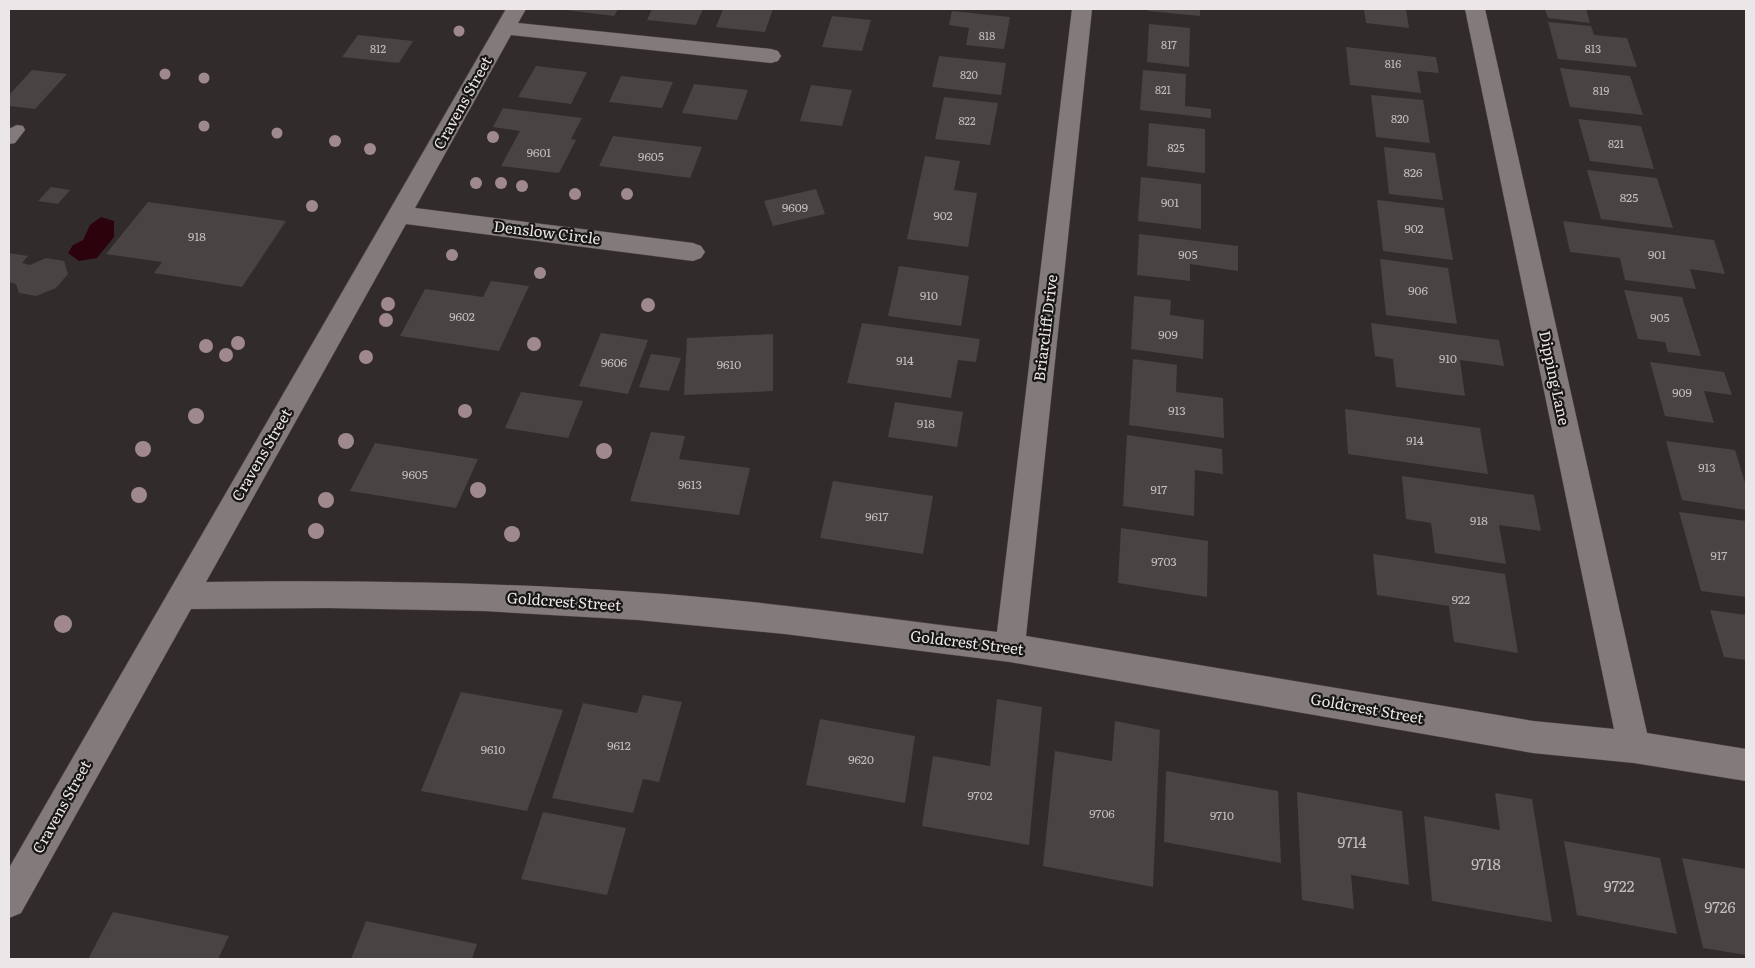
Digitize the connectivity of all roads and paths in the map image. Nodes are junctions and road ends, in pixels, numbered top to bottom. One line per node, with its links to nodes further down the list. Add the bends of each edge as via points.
1 (1082, 9): 8 (street, Briarcliff Drive)
2 (1475, 9): 9 (street, Dipping Lane)
3 (511, 18): 4 (street); 5 (street, Cravens Street)
4 (771, 56)
5 (400, 215): 6 (street, Denslow Circle); 7 (street, Cravens Street)
6 (693, 252)
7 (181, 596): 8 (street, Goldcrest Street, via 474,596 618,605 784,620); 11 (street, Cravens Street)
8 (1010, 648): 9 (street, Goldcrest Street, via 1533,737)
9 (1634, 748): 10 (street, Goldcrest Street)
10 (1746, 764)
11 (9, 901)

